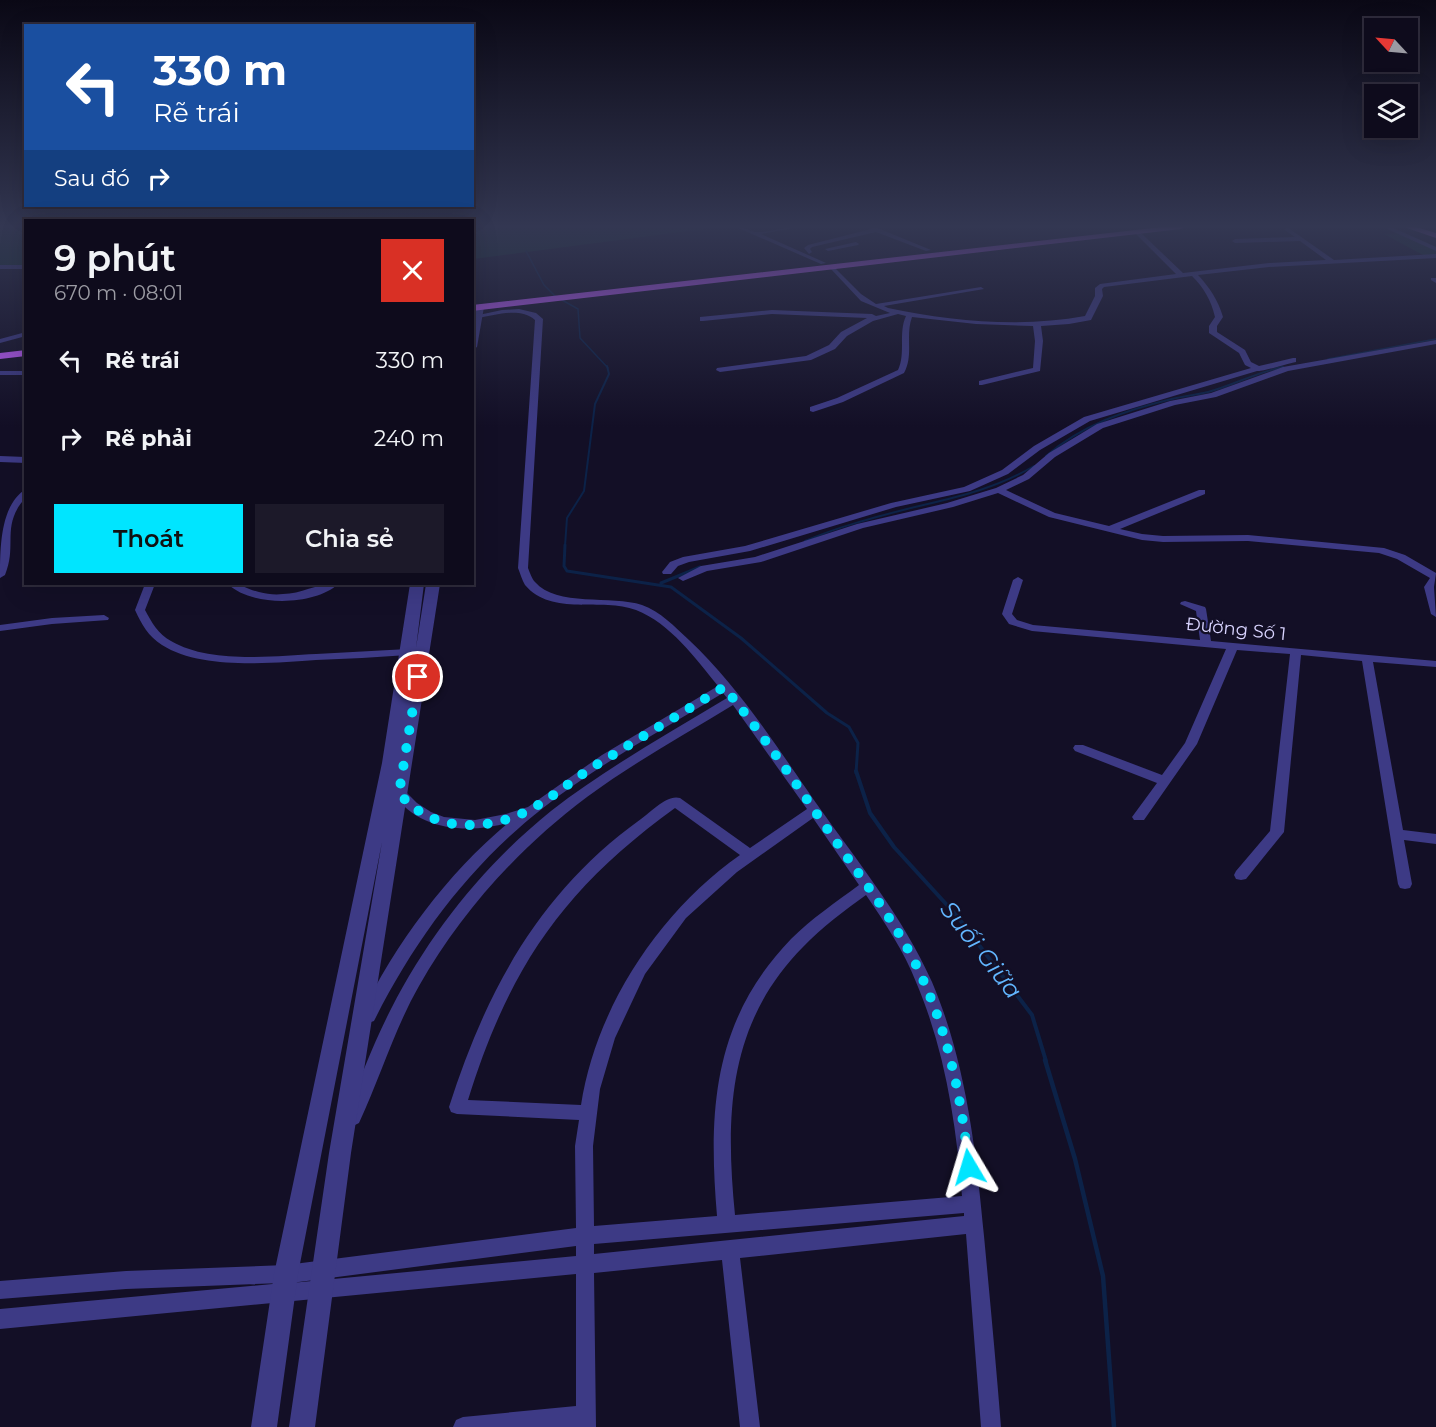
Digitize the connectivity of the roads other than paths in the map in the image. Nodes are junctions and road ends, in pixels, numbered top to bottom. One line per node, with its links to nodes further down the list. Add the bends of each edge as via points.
1 (585, 294): 7 (main road)
2 (857, 294): 6 (street)
3 (952, 294): 6 (street)
4 (1099, 294): 11 (street, via 1088,318)
5 (1211, 294): 21 (street, via 1219,317 1213,333 1242,352)
6 (874, 306): 8 (street)
7 (476, 309): 12 (street); 56 (street, via 522,311 539,319 523,568 526,579 542,593 558,599 618,603 647,612 680,637)
8 (906, 314): 9 (street); 11 (street); 27 (street, via 905,365 901,371)
9 (876, 317): 10 (street, via 772,312); 22 (street, via 849,331 820,354)
10 (703, 320)
11 (1037, 325): 26 (street, via 1037,369)
12 (474, 328)
13 (1436, 334): 21 (street)
14 (24, 335): 15 (street)
15 (0, 341)
16 (1436, 342): 25 (street)
17 (24, 353): 18 (main road)
18 (0, 356)
19 (24, 360): 20 (main road)
20 (0, 362)
21 (1257, 369): 25 (street); 36 (street, via 1087,419 1005,472 966,489 813,527 754,547 687,560 674,564)
22 (720, 370)
23 (0, 373): 24 (street)
24 (24, 373)
25 (1269, 374): 30 (street, via 1213,395 1100,426 1052,454 1026,477)
26 (982, 383)
27 (813, 409)
28 (0, 459): 29 (street)
29 (24, 460)
30 (999, 490): 35 (street, via 1052,515); 39 (street, via 860,526 757,560 705,568)
31 (1202, 492): 35 (street)
32 (24, 494): 34 (street)
33 (0, 503): 34 (street)
34 (13, 504): 37 (street, via 4,522 5,566)
35 (1110, 529): 38 (street, via 1154,539 1248,538 1380,550)
36 (667, 572)
37 (0, 575)
38 (1436, 577): 47 (street, via 1429,587)
39 (683, 578)
40 (1018, 580): 50 (street, Đường Số 1, via 1007,614 1012,622 1032,628)
41 (150, 585): 52 (street, via 140,610 148,628 169,644 201,655 253,661)
42 (235, 585): 43 (street, via 252,594 275,597 298,596)
43 (330, 585)
44 (417, 585): 52 (street)
45 (433, 585): 60 (street)
46 (1185, 604): 50 (street, via 1201,609)
47 (1436, 614)
48 (104, 618): 49 (street)
49 (0, 628)
50 (1206, 644): 51 (street, Đường Số 1)
51 (1233, 646): 53 (street, Đường Số 1); 59 (street, via 1191,744)
52 (408, 652): 80 (street, via 390,763)
53 (1296, 653): 54 (street, Đường Số 1); 67 (street, via 1277,832)
54 (1367, 659): 55 (street, Đường Số 1); 64 (street)
55 (1436, 664)
56 (724, 687): 57 (street); 61 (street)
57 (734, 699): 62 (street); 72 (street, via 583,794 536,831 492,875 450,925 409,991 381,1048)
58 (1079, 748): 59 (street)
59 (1165, 781): 63 (street)
60 (399, 793): 61 (street, via 426,816 462,825 508,818); 70 (street)
61 (543, 802): 70 (street, via 495,843 436,909 389,977)
62 (814, 810): 66 (street); 69 (street)
63 (1139, 817)
64 (1396, 834): 65 (street); 68 (street)
65 (1436, 839)
66 (750, 855): 71 (street, via 681,914 639,970 607,1038); 71 (street, via 675,801 596,862 528,943 487,1018 457,1107)
67 (1241, 875)
68 (1405, 884)
69 (867, 887): 73 (street, via 912,957 942,1031 960,1107); 75 (street, via 796,944 767,979 744,1021 730,1062 722,1107 721,1157)
70 (360, 1031): 72 (street)
71 (588, 1113): 76 (street)
72 (340, 1153): 79 (street)
73 (972, 1204): 74 (street); 75 (street)
74 (974, 1224): 77 (street); 88 (street)
75 (727, 1225): 76 (street)
76 (583, 1236): 78 (street); 79 (street)
77 (730, 1249): 78 (street); 87 (street)
78 (584, 1266): 79 (street); 83 (street)
79 (323, 1280): 80 (street); 85 (street)
80 (285, 1284): 81 (street, via 126,1280); 82 (street); 84 (street)
81 (0, 1290)
82 (0, 1319)
83 (586, 1421): 86 (street)
84 (264, 1427)
85 (302, 1427)
86 (463, 1427)
87 (750, 1427)
88 (991, 1427)

